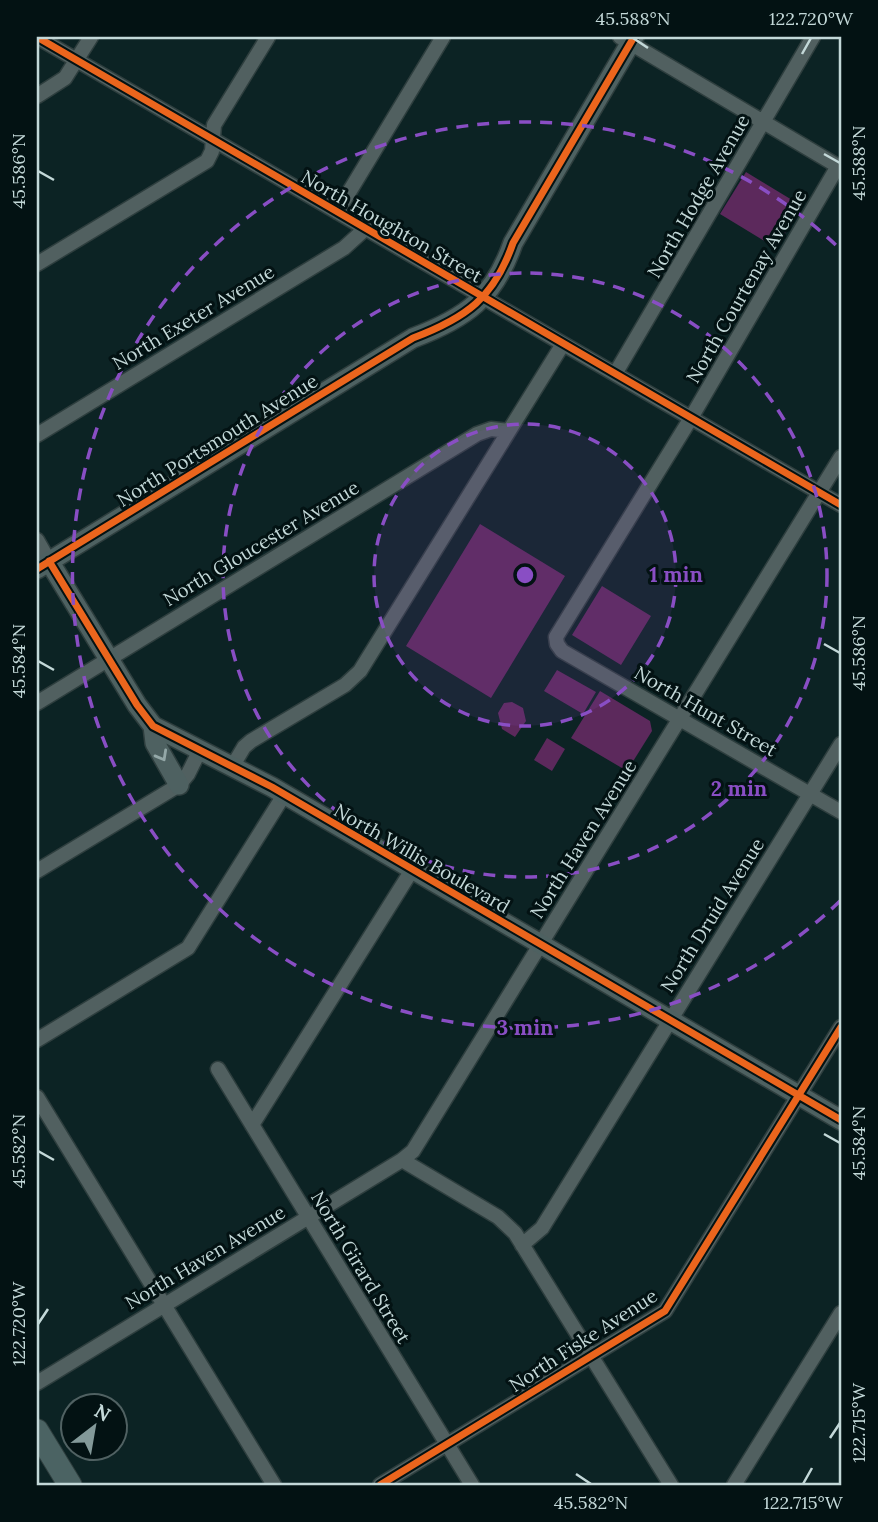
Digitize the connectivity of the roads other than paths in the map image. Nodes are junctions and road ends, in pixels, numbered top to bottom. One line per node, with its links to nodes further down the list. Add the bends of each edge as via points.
1 (37, 37): 7 (street, North Houghton Street)
2 (91, 37): 7 (street)
3 (268, 37): 10 (street, via 214,125)
4 (443, 37): 12 (street)
5 (813, 37): 9 (street, North Hodge Avenue)
6 (628, 39): 9 (street); 15 (street, North Portsmouth Avenue, via 513,243 498,278)
7 (77, 61): 8 (street, via 65,78); 10 (street, North Houghton Street)
8 (37, 96)
9 (764, 121): 11 (street); 17 (street, North Hodge Avenue)
10 (212, 140): 12 (street, North Houghton Street); 14 (street, via 206,161)
11 (840, 167): 18 (street, North Courtenay Avenue)
12 (337, 212): 13 (street, North Houghton Street)
13 (365, 229): 15 (street, North Houghton Street); 20 (street, North Exeter Avenue, via 344,248)
14 (37, 264)
15 (478, 295): 16 (street, North Houghton Street); 25 (street, North Portsmouth Avenue, via 453,319 414,338)
16 (563, 344): 17 (street, North Houghton Street); 19 (street)
17 (615, 374): 18 (street, North Houghton Street)
18 (691, 418): 22 (street, North Houghton Street); 26 (street, North Courtenay Avenue)
19 (509, 431): 27 (street, North Gloucester Avenue, via 496,428 477,434); 33 (street, via 360,671 345,685 251,741)
20 (37, 435)
21 (841, 457): 22 (street, North Haven Avenue)
22 (820, 493): 23 (street, North Houghton Street); 29 (street, North Haven Avenue)
23 (841, 505)
24 (37, 540): 25 (street, North Willis Boulevard)
25 (43, 565): 27 (street, North Willis Boulevard)
26 (556, 640): 29 (street, North Hunt Street, via 562,651)
27 (108, 659): 28 (street, North Gloucester Avenue); 30 (street, North Willis Boulevard)
28 (37, 703)
29 (681, 719): 36 (street, North Hunt Street); 40 (street, North Haven Avenue)
30 (153, 726): 32 (street, North Willis Boulevard); 34 (street, one-way to 34, via 155,743)
31 (841, 744): 36 (street, North Druid Avenue)
32 (200, 750): 33 (street, North Willis Boulevard); 34 (street)
33 (232, 767): 35 (street, North Willis Boulevard)
34 (178, 785): 39 (street)
35 (284, 794): 38 (street, North Willis Boulevard); 43 (street, via 188,948)
36 (810, 794): 37 (street, North Hunt Street); 41 (street, North Druid Avenue)
37 (841, 812)
38 (412, 870): 40 (street, North Willis Boulevard); 48 (street)
39 (37, 871)
40 (541, 945): 41 (street, North Willis Boulevard); 49 (street, North Haven Avenue, via 413,1151)
41 (670, 1020): 45 (street, North Willis Boulevard); 51 (street, North Druid Avenue, via 542,1228)
42 (841, 1027): 45 (street, North Fiske Avenue)
43 (37, 1040)
44 (218, 1069): 48 (street, North Girard Street)
45 (799, 1096): 47 (street, North Willis Boulevard); 54 (street, North Fiske Avenue, via 666,1311)
46 (37, 1097): 52 (street)
47 (841, 1120)
48 (252, 1125): 50 (street, North Girard Street)
49 (402, 1160): 50 (street, North Haven Avenue); 51 (street, via 498,1217)
50 (308, 1217): 52 (street, North Haven Avenue); 57 (street, North Girard Street)
51 (522, 1245): 54 (street)
52 (164, 1304): 55 (street, North Haven Avenue); 59 (street)
53 (841, 1313): 63 (street)
54 (591, 1357): 57 (street, North Fiske Avenue); 62 (street)
55 (37, 1383)
56 (37, 1431): 58 (main road)
57 (447, 1444): 60 (street, North Fiske Avenue); 61 (street, North Girard Street)
58 (70, 1485)
59 (274, 1485)
60 (380, 1485)
61 (472, 1485)
62 (671, 1485)
63 (734, 1485)

